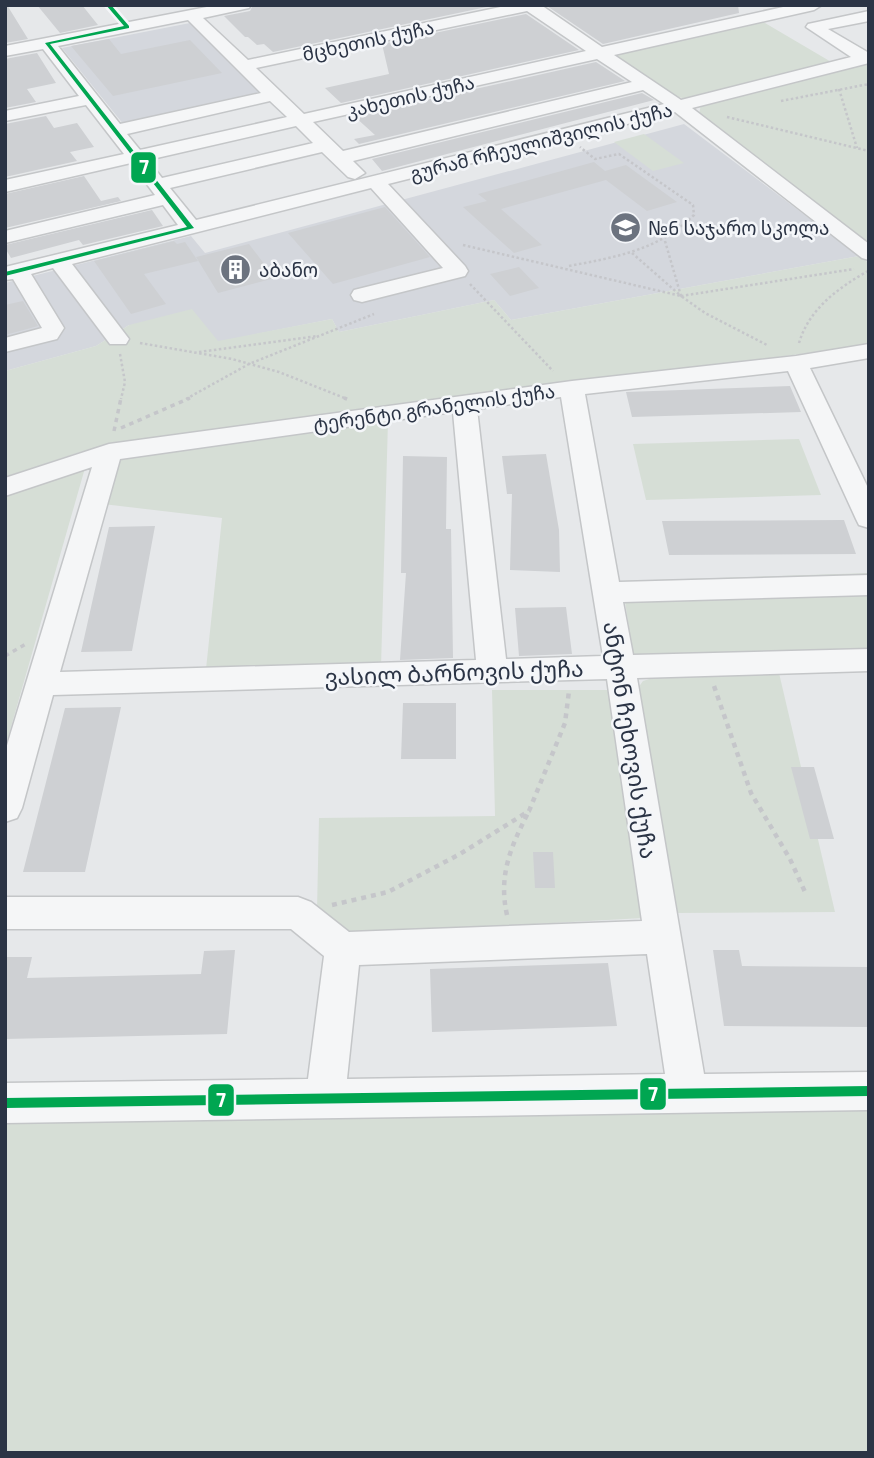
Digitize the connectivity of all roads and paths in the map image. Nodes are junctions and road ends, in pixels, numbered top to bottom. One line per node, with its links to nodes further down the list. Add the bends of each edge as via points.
1 (108, 5): 7 (street)
2 (243, 5): 5 (street)
3 (530, 5): 10 (street); 12 (street, მცხეთის ქუჩა)
4 (814, 5): 10 (street, კახეთის ქუჩა)
5 (191, 15): 7 (street); 12 (street)
6 (869, 16): 11 (street, via 814,27)
7 (127, 27): 8 (street)
8 (47, 43): 9 (street); 17 (street)
9 (5, 51)
10 (600, 53): 13 (street); 23 (street, კახეთის ქუჩა)
11 (867, 59): 19 (street, გურამ რჩეულიშვილის ქუჩა)
12 (244, 66): 16 (street)
13 (646, 84): 19 (street); 20 (street)
14 (869, 84): 15 (path)
15 (839, 89): 18 (path); 27 (path)
16 (274, 95): 23 (street); 25 (street)
17 (90, 99): 22 (street); 25 (street)
18 (777, 102)
19 (679, 106): 26 (street, გურამ რჩეულიშვილის ქუჩა); 44 (street)
20 (543, 109): 24 (street); 26 (street)
21 (715, 115): 27 (path)
22 (5, 117)
23 (301, 120): 28 (street); 31 (street, კახეთის ქუჩა)
24 (462, 129): 28 (street); 30 (street)
25 (115, 131): 31 (street)
26 (578, 139): 30 (street, გურამ რჩეულიშვილის ქუჩა); 41 (path, via 595,159 619,154 693,205 694,215)
27 (857, 148): 29 (path)
28 (333, 151): 32 (street); 34 (street)
29 (869, 151)
30 (488, 154): 32 (street, გურამ რჩეულიშვილის ქუჩა)
31 (136, 157): 33 (street, კახეთის ქუჩა); 34 (street)
32 (371, 183): 35 (street); 37 (street, გურამ რჩეულიშვილის ქუჩა)
33 (5, 186)
34 (162, 191): 38 (street); 39 (street)
35 (390, 198): 36 (street); 42 (street)
36 (352, 208)
37 (212, 223): 38 (street, გურამ რჩეულიშვილის ქუჩა); 40 (street, via 223,237)
38 (191, 228): 45 (street)
39 (5, 237)
40 (235, 238)
41 (665, 241): 43 (path); 52 (path)
42 (434, 245): 46 (path, via 463,245); 48 (street)
43 (631, 253): 46 (path); 52 (path)
44 (869, 254)
45 (58, 261): 49 (street); 54 (street)
46 (565, 267): 52 (path)
47 (869, 269): 52 (path); 58 (path, via 802,328)
48 (457, 271): 50 (street); 60 (path)
49 (13, 275): 55 (street, via 53,328 49,334)
50 (411, 283): 51 (street); 53 (path, via 391,304)
51 (362, 295)
52 (681, 296): 58 (path)
53 (326, 335): 57 (path); 59 (path)
54 (118, 339): 57 (path); 63 (path, via 125,382)
55 (5, 345)
56 (869, 351): 58 (street, ტერენტი გრანელის ქუჩა)
57 (193, 353): 59 (path)
58 (796, 363): 60 (street, ტერენტი გრანელის ქუჩა); 65 (street)
59 (249, 364): 62 (path); 63 (path)
60 (572, 388): 61 (street, ტერენტი გრანელის ქუჩა); 67 (street, ანტონ ჩეხოვის ქუჩა)
61 (464, 403): 62 (street, ტერენტი გრანელის ქუჩა); 72 (street)
62 (384, 414): 63 (street, ტერენტი გრანელის ქუჩა)
63 (112, 442): 64 (street, ტერენტი გრანელის ქუჩა); 73 (street)
64 (5, 488)
65 (869, 519)
66 (869, 585): 67 (street)
67 (607, 592): 70 (street, ანტონ ჩეხოვის ქუჩა)
68 (869, 660): 69 (street, ვასილ ბარნოვის ქუჩა)
69 (707, 665): 70 (street, ვასილ ბარნოვის ქუჩა); 76 (path, via 751,793)
70 (620, 668): 71 (street, ვასილ ბარნოვის ქუჩა); 79 (street, ანტონ ჩეხოვის ქუჩა)
71 (572, 669): 72 (street, ვასილ ბარნოვის ქუჩა); 75 (path, via 565,723)
72 (492, 671): 73 (street, ვასილ ბარნოვის ქუჩა)
73 (40, 684): 74 (street)
74 (5, 808)
75 (529, 811): 77 (path, via 388,892); 80 (path, via 505,859 501,895)
76 (805, 892)
77 (298, 912): 78 (street); 81 (street)
78 (5, 913)
79 (663, 937): 80 (street); 83 (street, ანტონ ჩეხოვის ქუჩა)
80 (514, 943): 81 (street)
81 (343, 949): 84 (street)
82 (869, 1091): 83 (street)
83 (687, 1093): 84 (street)
84 (326, 1098): 85 (street)
85 (5, 1103)

